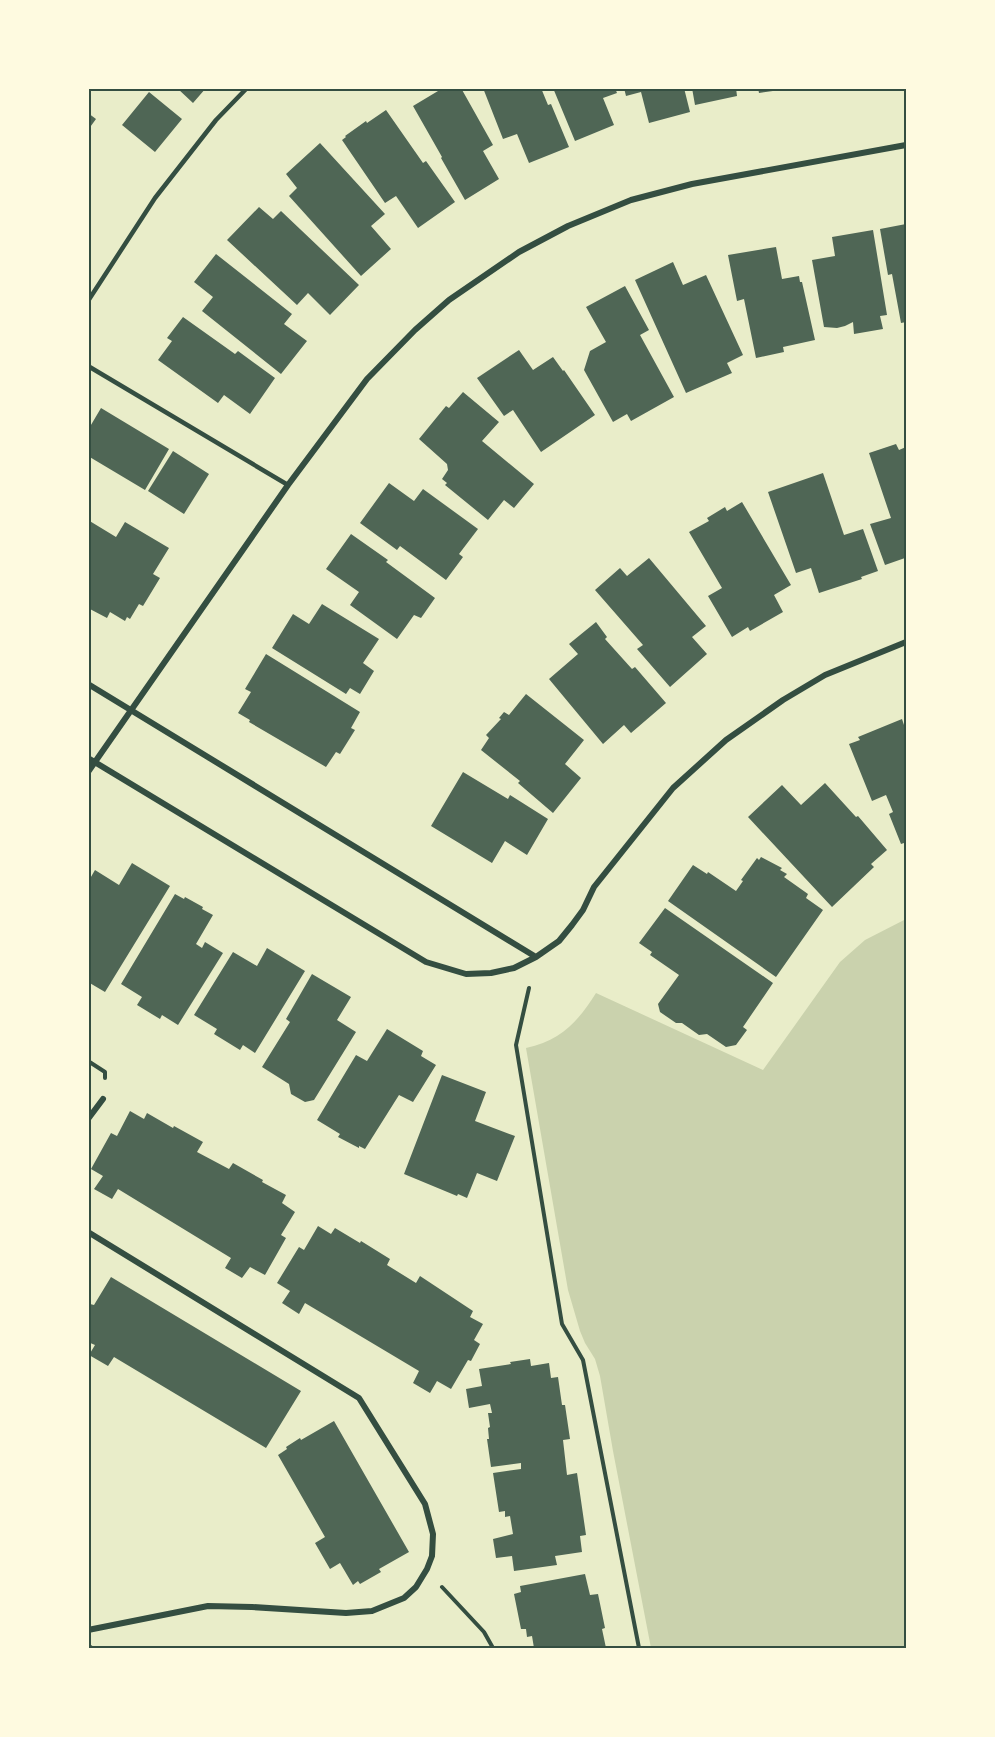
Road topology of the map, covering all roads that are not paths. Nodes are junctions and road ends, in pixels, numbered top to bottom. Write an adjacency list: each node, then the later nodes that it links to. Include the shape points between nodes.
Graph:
1 (247, 88): 3 (lane, via 216,120 155,198)
2 (906, 145): 5 (street, via 692,184 631,200 567,226 519,252 449,300 415,330 367,379)
3 (88, 301)
4 (88, 366): 5 (lane)
5 (288, 485): 8 (street)
6 (906, 642): 12 (street, via 825,675 726,740 673,788 594,887 572,925 559,941)
7 (88, 684): 8 (street)
8 (132, 711): 10 (street); 12 (street)
9 (88, 758): 10 (street)
10 (96, 762): 11 (street); 12 (street, via 426,962 466,974 491,973)
11 (88, 772)
12 (536, 957)
13 (103, 1099): 14 (street)
14 (88, 1119)
15 (88, 1232): 16 (street, via 359,1398 425,1504 433,1534 432,1556 416,1587 404,1598 372,1611 208,1606)
16 (88, 1630)

